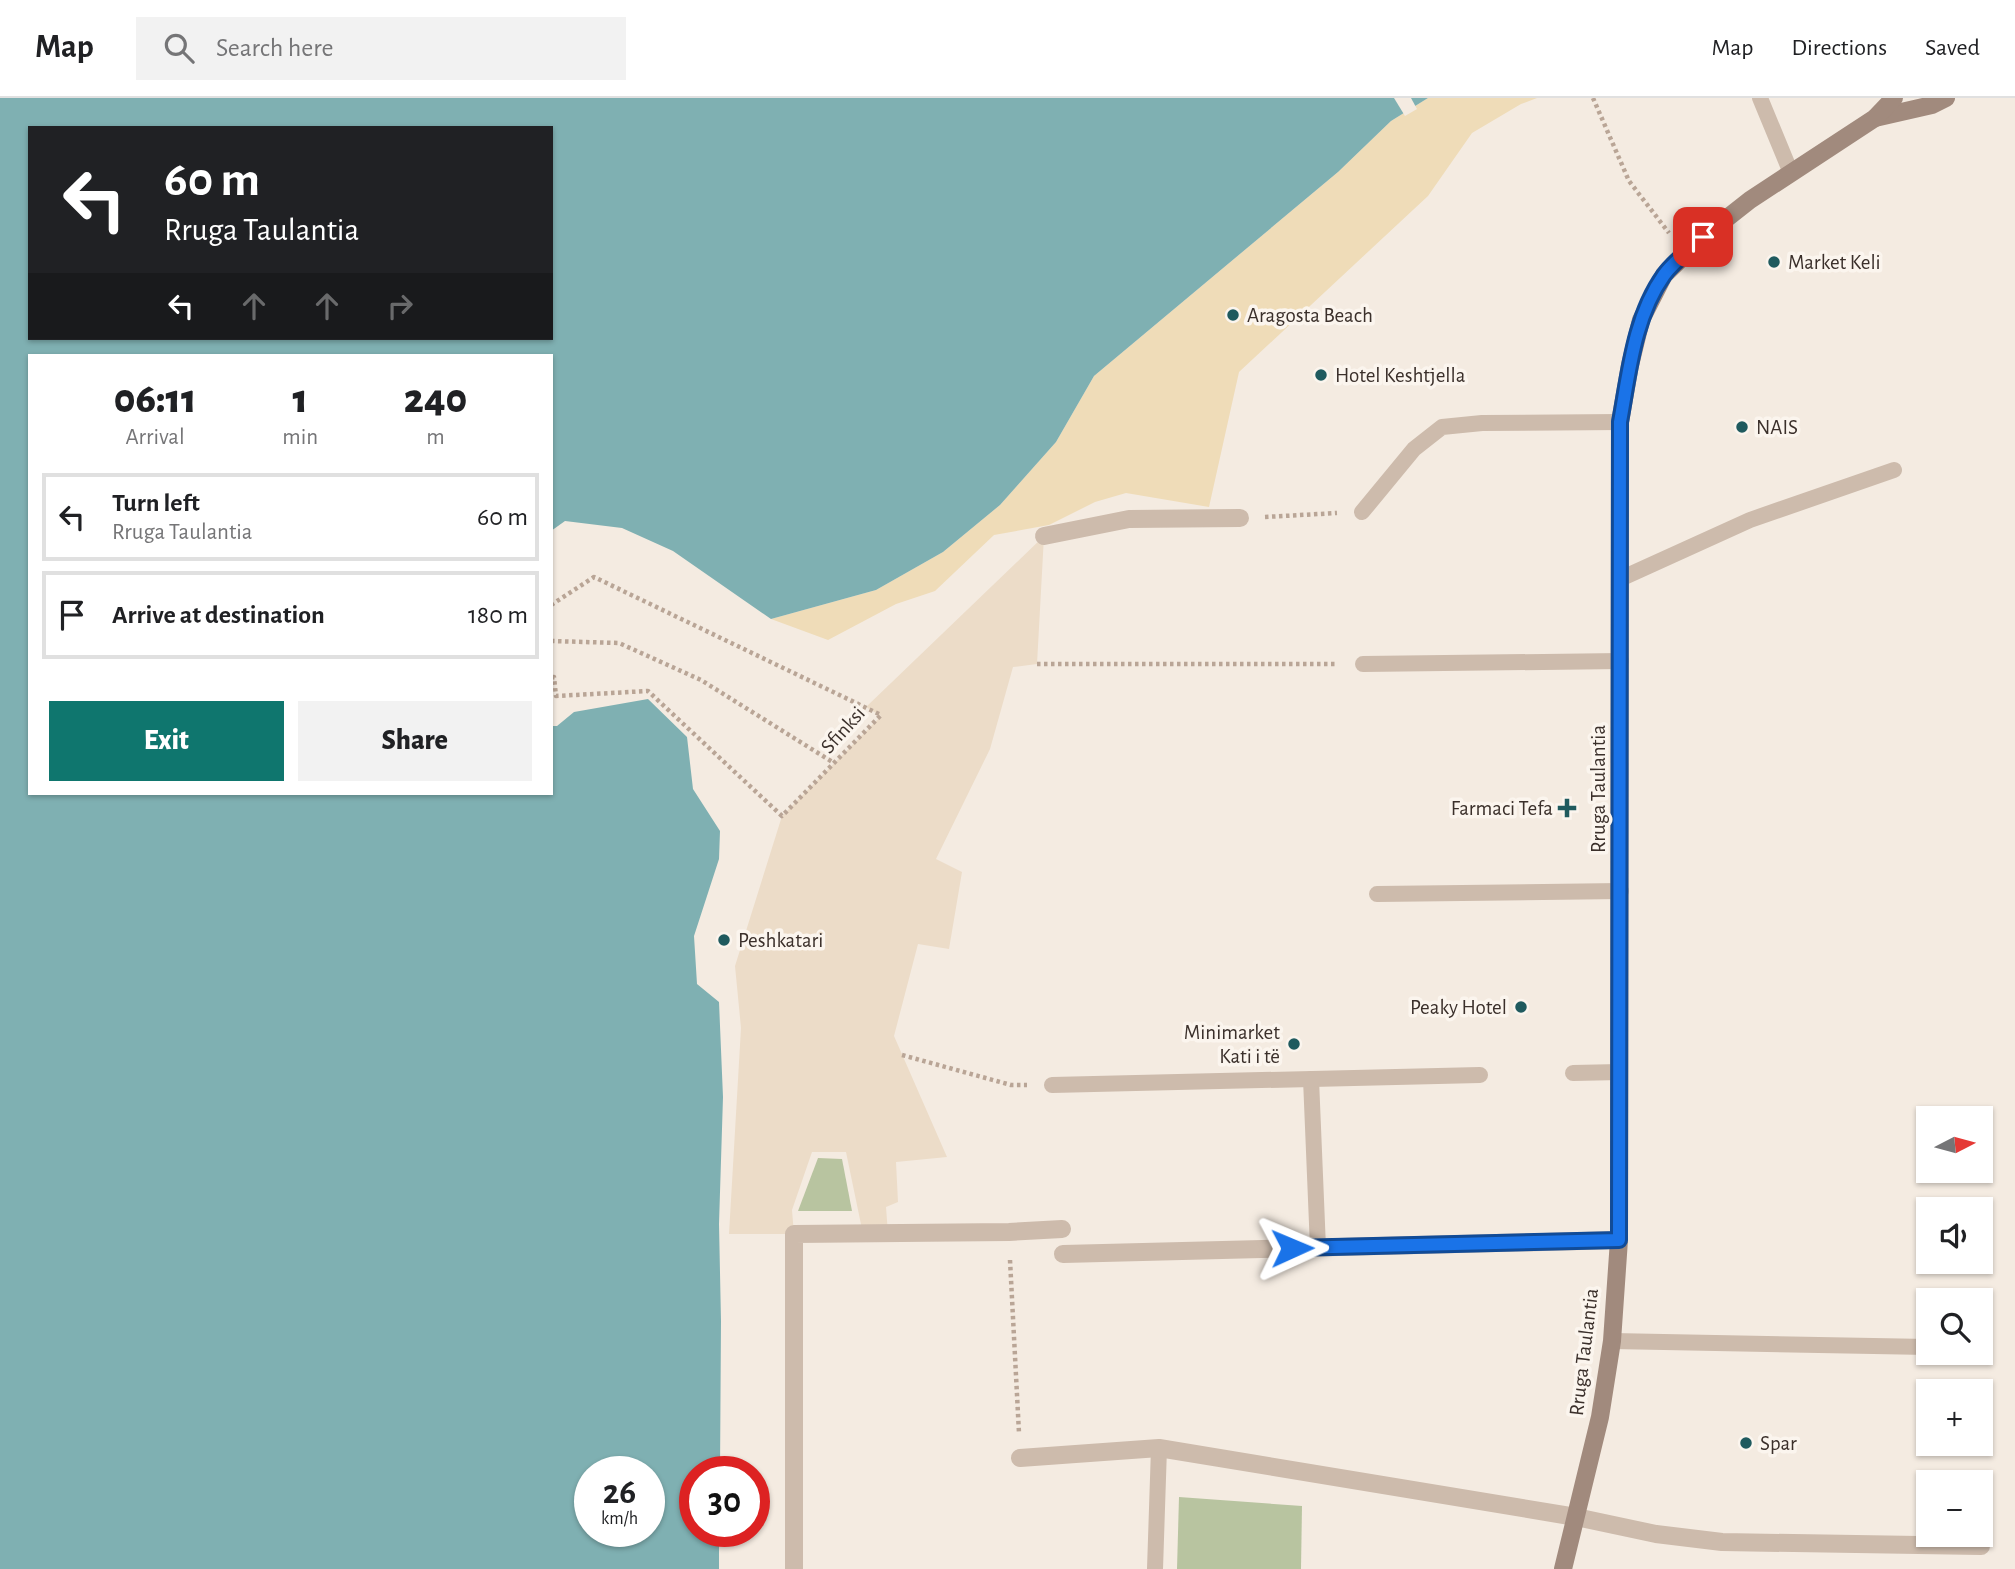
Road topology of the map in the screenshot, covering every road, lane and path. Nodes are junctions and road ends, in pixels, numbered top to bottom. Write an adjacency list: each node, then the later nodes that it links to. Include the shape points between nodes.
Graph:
1 (1593, 98): 7 (path, via 1629,181)
2 (1760, 98): 6 (lane)
3 (1894, 98): 5 (main road)
4 (1946, 98): 5 (main road)
5 (1875, 118): 6 (main road, Rruga Taulantia)
6 (1791, 173): 8 (main road, Rruga Taulantia, via 1749,200 1664,275 1641,320)
7 (1664, 229)
8 (1620, 422): 10 (lane, via 1442,427 1414,449); 13 (main road, Rruga Taulantia)
9 (1894, 470): 13 (lane, via 1750,520)
10 (1363, 512): 11 (path)
11 (1240, 518): 12 (street, via 1129,519)
12 (1044, 536)
13 (1620, 579): 16 (main road, Rruga Taulantia)
14 (553, 604): 20 (path, Sfinksi, via 594,577 881,715)
15 (553, 641): 20 (path, via 619,643 701,680)
16 (1621, 662): 18 (lane); 21 (main road, Rruga Taulantia)
17 (1037, 664): 18 (path)
18 (1363, 664)
19 (553, 677): 20 (path, Sfinksi, via 556,696 648,691 782,816)
20 (834, 763)
21 (1621, 891): 22 (lane); 24 (main road, Rruga Taulantia)
22 (1377, 894)
23 (902, 1055): 28 (path, via 1011,1085)
24 (1620, 1072): 25 (lane); 31 (main road, Rruga Taulantia)
25 (1573, 1073)
26 (1480, 1075): 27 (lane)
27 (1311, 1079): 28 (lane); 32 (lane)
28 (1052, 1085)
29 (1062, 1229): 30 (street)
30 (1009, 1233): 37 (path); 40 (street, via 794,1234)
31 (1619, 1240): 32 (street); 34 (main road, Rruga Taulantia)
32 (1318, 1248): 33 (street)
33 (1063, 1254)
34 (1612, 1341): 35 (lane); 38 (main road, Rruga Taulantia)
35 (1916, 1347)
36 (1159, 1448): 37 (street); 38 (street); 41 (lane)
37 (1020, 1458)
38 (1576, 1517): 39 (street, via 1722,1542); 42 (main road, Rruga Taulantia)
39 (1916, 1545)
40 (794, 1569)
41 (1155, 1569)
42 (1563, 1569)

